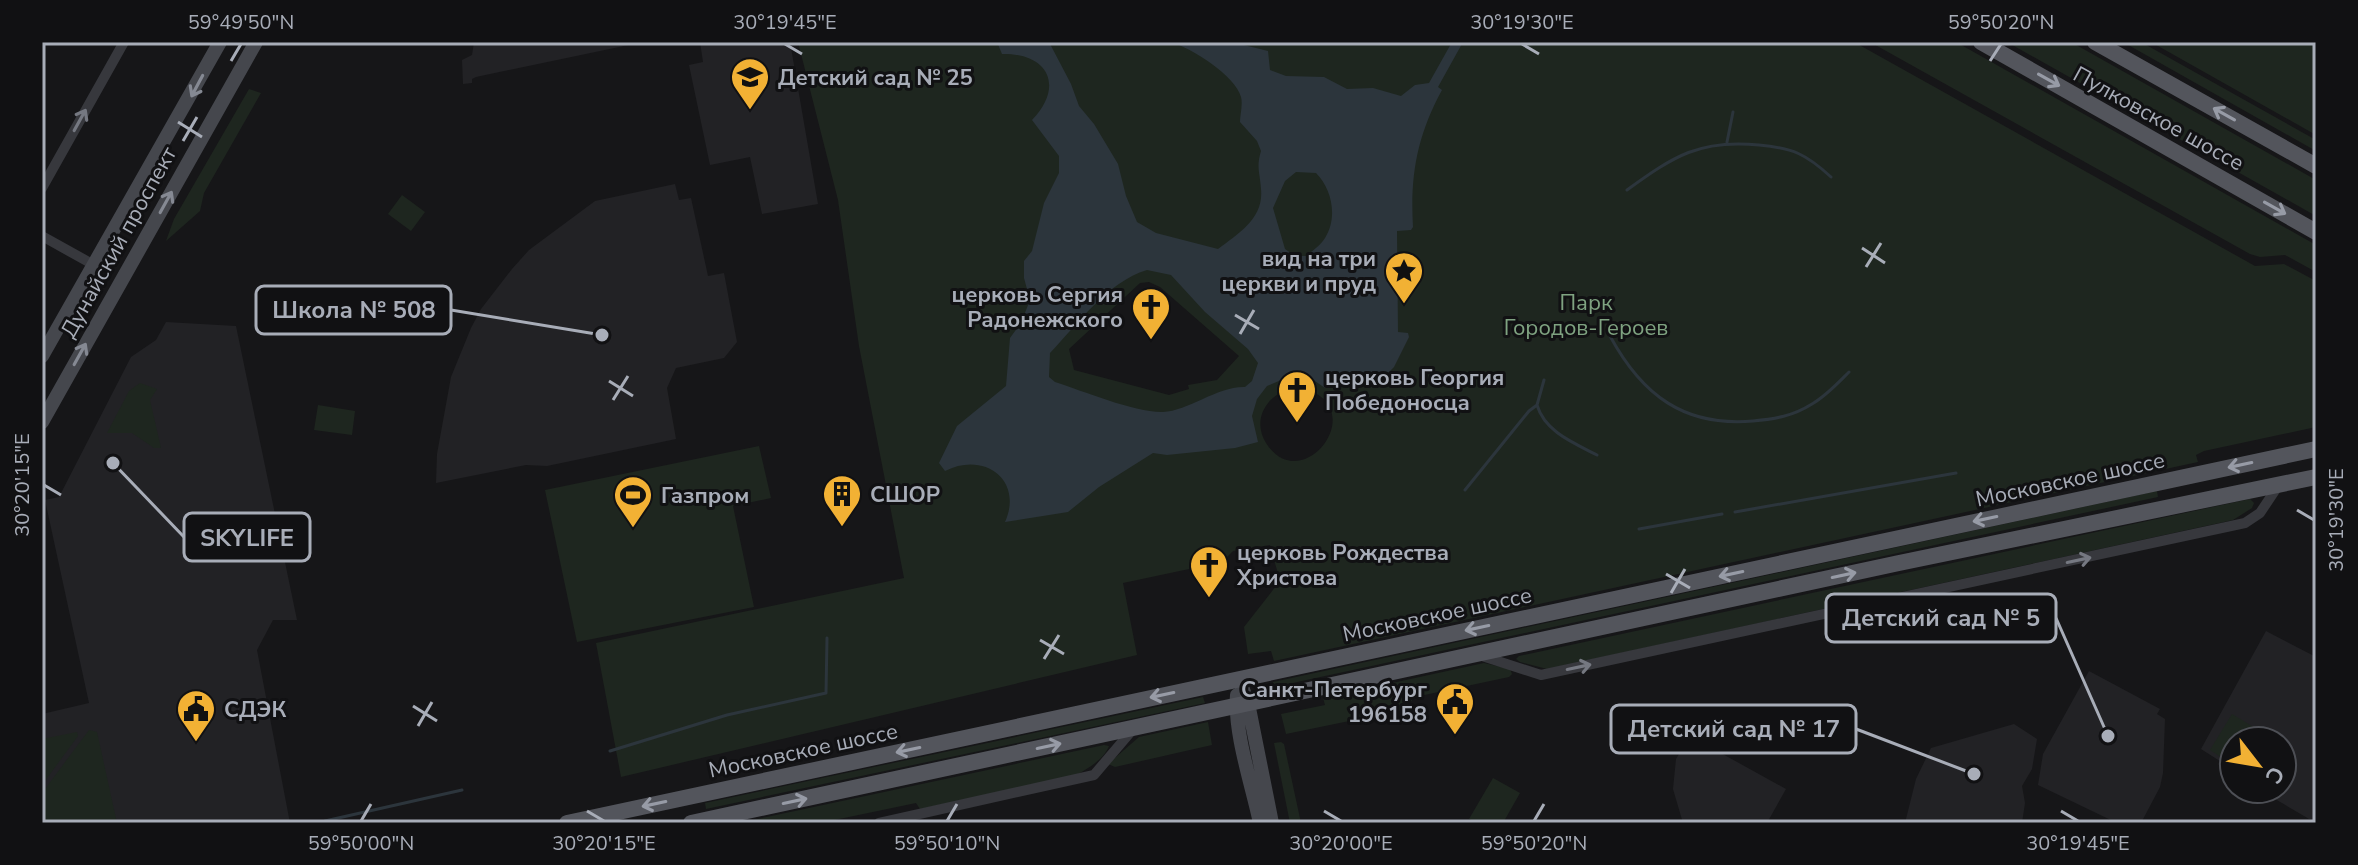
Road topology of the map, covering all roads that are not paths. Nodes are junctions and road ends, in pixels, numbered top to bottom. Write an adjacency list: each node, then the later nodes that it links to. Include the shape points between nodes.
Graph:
1 (124, 42): 7 (street, one-way to 1)
2 (220, 42): 10 (main road, Дунайский проспект, one-way to 10)
3 (256, 42): 14 (main road, Дунайский проспект, one-way to 3)
4 (1981, 42): 8 (main road, Пулковское шоссе, one-way to 8)
5 (2095, 42): 6 (main road, Пулковское шоссе, one-way to 5)
6 (2316, 166)
7 (42, 188)
8 (2316, 232)
9 (42, 236): 10 (street)
10 (94, 265): 11 (main road, Дунайский проспект)
11 (59, 325): 12 (main road); 13 (main road, Дунайский проспект)
12 (42, 330)
13 (42, 356)
14 (42, 422)
15 (2316, 449): 17 (main road, Московское шоссе, one-way to 17)
16 (2316, 477): 18 (main road)
17 (2174, 479): 19 (main road); 21 (main road, Московское шоссе, one-way to 21)
18 (2280, 483): 19 (main road); 20 (street, one-way to 18, via 1541,675 2245,523 2260,513)
19 (2180, 503): 20 (main road, one-way to 19)
20 (1477, 654): 22 (main road)
21 (1239, 679): 22 (main road); 24 (main road, Московское шоссе, one-way to 24)
22 (1242, 704): 23 (main road); 27 (main road); 28 (main road)
23 (1135, 727): 25 (main road, one-way to 23); 26 (street, via 1094,775)
24 (567, 823)
25 (691, 823)
26 (879, 823)
27 (1260, 823)
28 (1272, 823)

